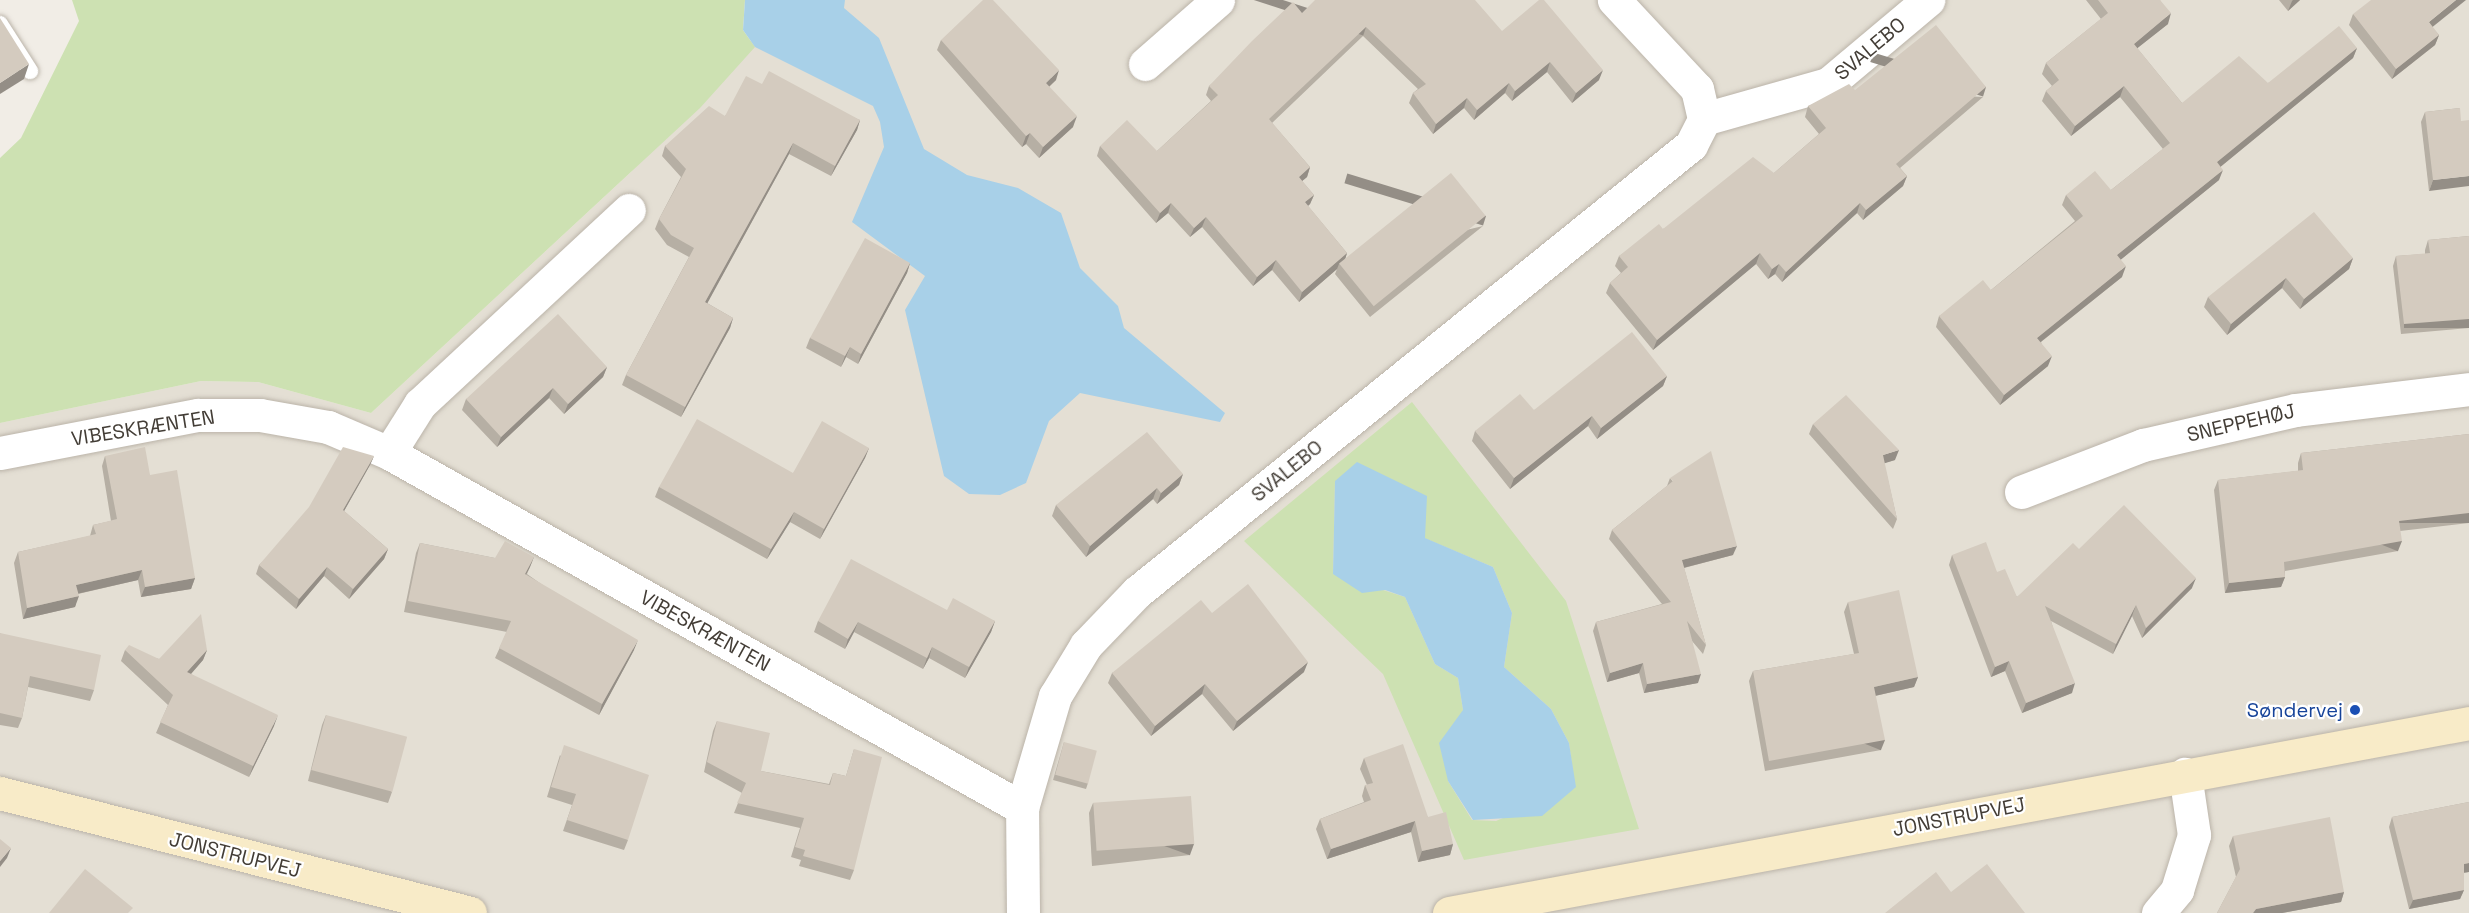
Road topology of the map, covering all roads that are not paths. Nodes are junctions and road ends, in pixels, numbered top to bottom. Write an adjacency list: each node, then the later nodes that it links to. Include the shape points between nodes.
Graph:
1 (1218, 0): 5 (street)
2 (1614, 0): 7 (street, via 1697,90)
3 (1928, 0): 7 (street, SVALEBO, via 1828,84)
4 (0, 24): 6 (lane)
5 (1145, 64)
6 (30, 71)
7 (1704, 119): 16 (street, SVALEBO, via 1691,145 1137,592 1086,645 1055,696)
8 (629, 210): 11 (street, via 420,404)
9 (2469, 389): 12 (street, SNEPPEHØJ, via 2296,410 2143,445)
10 (0, 453): 11 (street, VIBESKRÆNTEN, via 198,415 249,415 328,427)
11 (389, 453): 16 (street, VIBESKRÆNTEN)
12 (2021, 492)
13 (2469, 723): 14 (street, JONSTRUPVEJ)
14 (2185, 774): 19 (street, JONSTRUPVEJ); 20 (street, via 2194,835 2177,890)
15 (0, 794): 17 (street, JONSTRUPVEJ)
16 (1022, 808): 18 (street, SVALEBO)
17 (470, 913)
18 (1023, 913)
19 (1449, 913)
20 (2158, 913)

